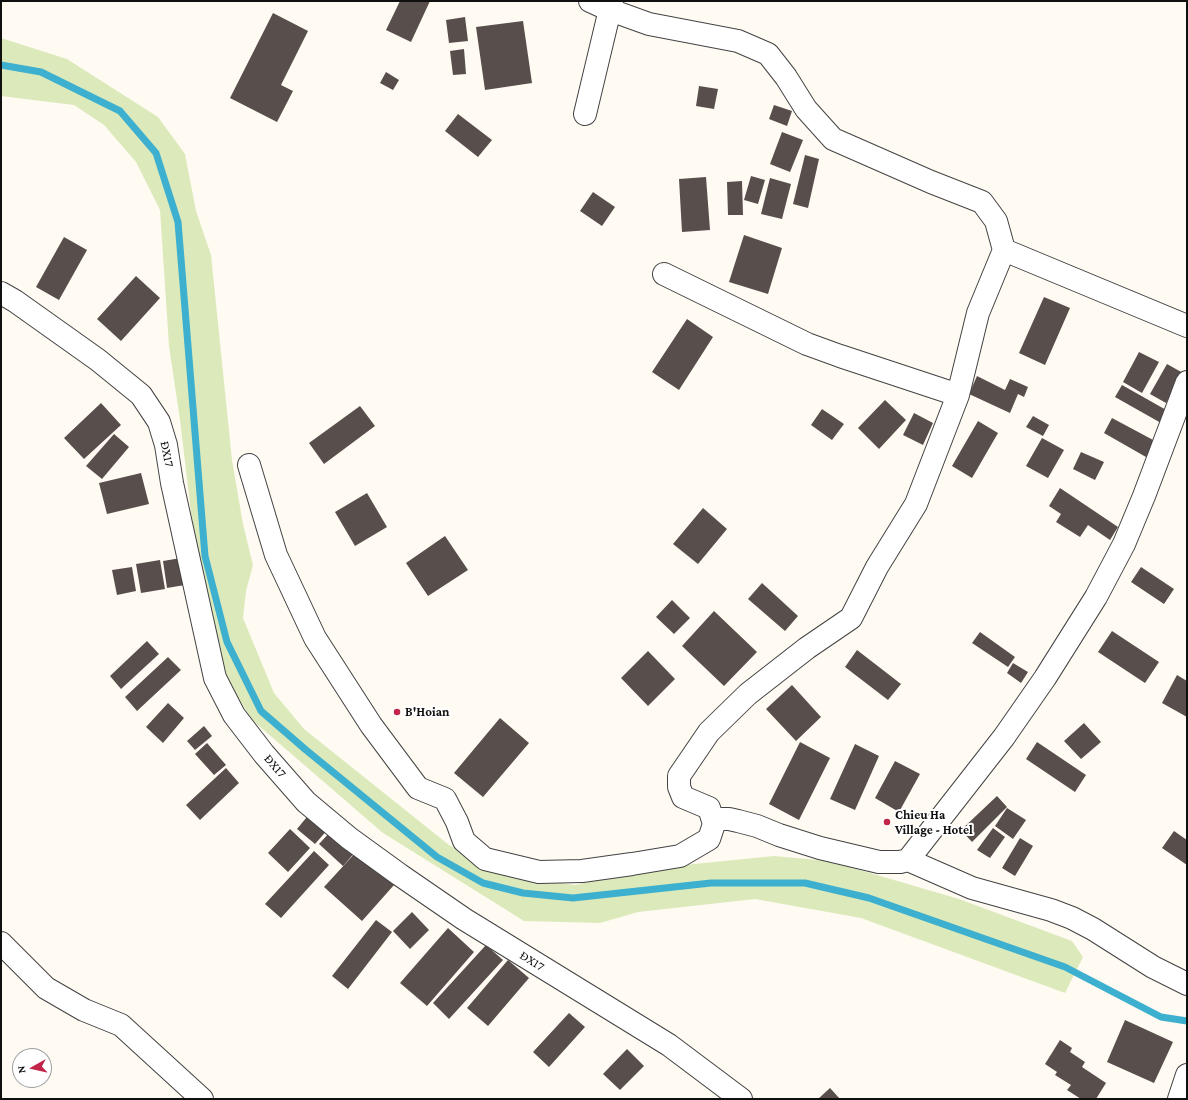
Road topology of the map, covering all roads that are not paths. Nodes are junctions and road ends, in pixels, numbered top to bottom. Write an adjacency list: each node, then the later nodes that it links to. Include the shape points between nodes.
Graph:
1 (590, 1): 2 (street)
2 (611, 6): 3 (street); 4 (street, via 649,24 738,41 768,54 806,109 833,140 982,202 996,221)
3 (585, 114)
4 (1004, 250): 7 (street); 9 (street, via 978,313)
5 (664, 274): 9 (street, via 807,344)
6 (1, 293): 17 (street, ĐX17, via 104,365 141,395 159,422 166,445 214,678 234,715 306,802 349,838 464,919 669,1045)
7 (1187, 326)
8 (1187, 382): 12 (street, via 1124,544 1096,597 1004,737)
9 (958, 395): 11 (street, via 916,504 877,567 850,618 748,694 709,732 679,776 679,787 683,797 709,808)
10 (249, 465): 11 (street, via 276,555 315,638 371,725 418,788 445,799 464,842 485,859 539,872 582,871 680,856 709,839)
11 (713, 820): 12 (street, via 738,821 820,848 879,862)
12 (908, 860): 14 (street, via 972,888 1072,918 1153,967)
13 (1, 943): 16 (street, via 46,988 84,1010 121,1026)
14 (1187, 984)
15 (1187, 1075): 18 (street)
16 (202, 1099)
17 (741, 1099)
18 (1179, 1099)

